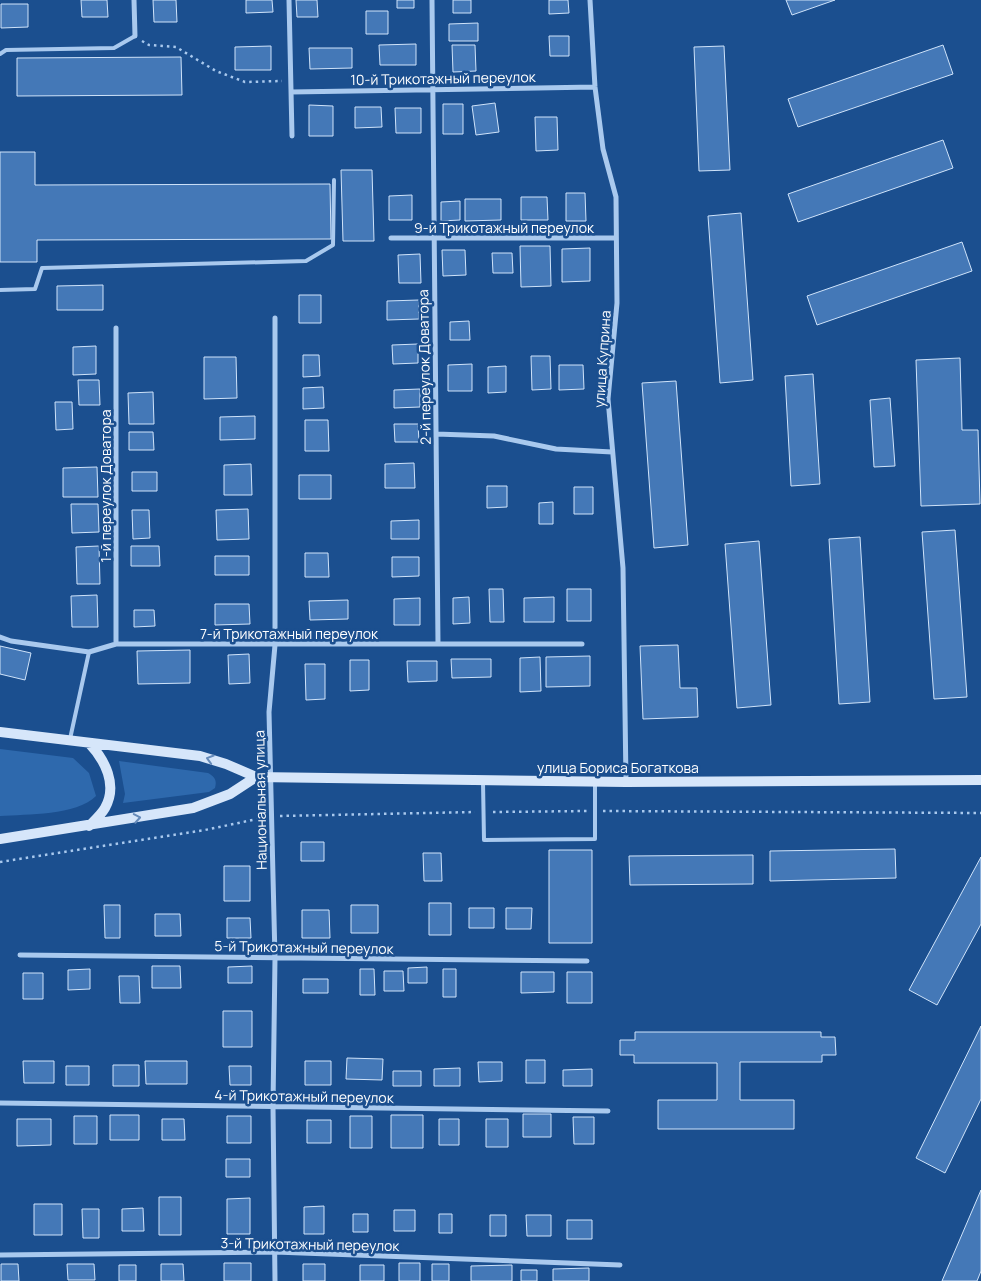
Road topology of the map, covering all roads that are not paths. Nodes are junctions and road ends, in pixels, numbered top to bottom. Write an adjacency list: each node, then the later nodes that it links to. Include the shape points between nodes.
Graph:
1 (134, 0): 5 (street)
2 (289, 0): 9 (street)
3 (432, 0): 8 (street, 2-й переулок Доватора)
4 (590, 0): 7 (street, улица Куприна)
5 (135, 36): 6 (lane, via 114,48 6,50)
6 (0, 54)
7 (595, 87): 8 (street, 10-й Трикотажный переулок); 14 (street, улица Куприна, via 603,149 616,197)
8 (433, 89): 9 (street, 10-й Трикотажный переулок); 13 (street, 2-й переулок Доватора)
9 (291, 92): 10 (street)
10 (292, 136)
11 (334, 180): 15 (lane, via 333,245 306,260 42,268 35,289)
12 (391, 238): 13 (street, 9-й Трикотажный переулок)
13 (434, 238): 14 (street, 9-й Трикотажный переулок); 18 (street, 2-й переулок Доватора)
14 (616, 238): 19 (street, улица Куприна, via 617,304 608,399)
15 (0, 290)
16 (275, 318): 22 (street, Национальная улица)
17 (116, 328): 21 (street, 1-й переулок Доватора)
18 (436, 434): 19 (street, via 494,436 556,449); 23 (street, 2-й переулок Доватора)
19 (612, 452): 34 (street, улица Куприна, via 623,568)
20 (0, 637): 25 (street, 7-й Трикотажный переулок)
21 (116, 644): 22 (street, 7-й Трикотажный переулок); 25 (street, 7-й Трикотажный переулок)
22 (275, 644): 23 (street, 7-й Трикотажный переулок); 29 (street, Национальная улица, via 269,712)
23 (438, 644): 24 (street, 7-й Трикотажный переулок)
24 (582, 644)
25 (89, 652): 27 (lane)
26 (0, 732): 27 (main road, улица Бориса Богаткова)
27 (70, 741): 28 (main road, улица Бориса Богаткова)
28 (89, 743): 30 (main road, улица Бориса Богаткова, one-way to 28, via 200,756); 35 (main road, via 102,756 110,791 105,808)
29 (272, 777): 30 (main road, улица Бориса Богаткова); 31 (main road, улица Бориса Богаткова); 38 (street, Национальная улица)
30 (256, 778): 35 (main road, улица Бориса Богаткова, one-way to 30, via 194,808 230,794)
31 (483, 780): 33 (main road, улица Бориса Богаткова); 33 (lane, via 484,840 595,839)
32 (981, 780): 34 (main road, улица Бориса Богаткова)
33 (595, 781): 34 (main road, улица Бориса Богаткова)
34 (626, 782)
35 (89, 826): 36 (main road, улица Бориса Богаткова)
36 (0, 839)
37 (20, 955): 38 (street, 5-й Трикотажный переулок)
38 (275, 958): 39 (street, 5-й Трикотажный переулок); 41 (street, Национальная улица)
39 (587, 961)
40 (0, 1103): 41 (street, 4-й Трикотажный переулок)
41 (273, 1106): 42 (street, 4-й Трикотажный переулок); 43 (street, Национальная улица)
42 (608, 1112)
43 (274, 1252): 44 (street, 3-й Трикотажный переулок); 45 (street, 3-й Трикотажный переулок); 46 (street, Национальная улица)
44 (0, 1255)
45 (620, 1265)
46 (275, 1281)

